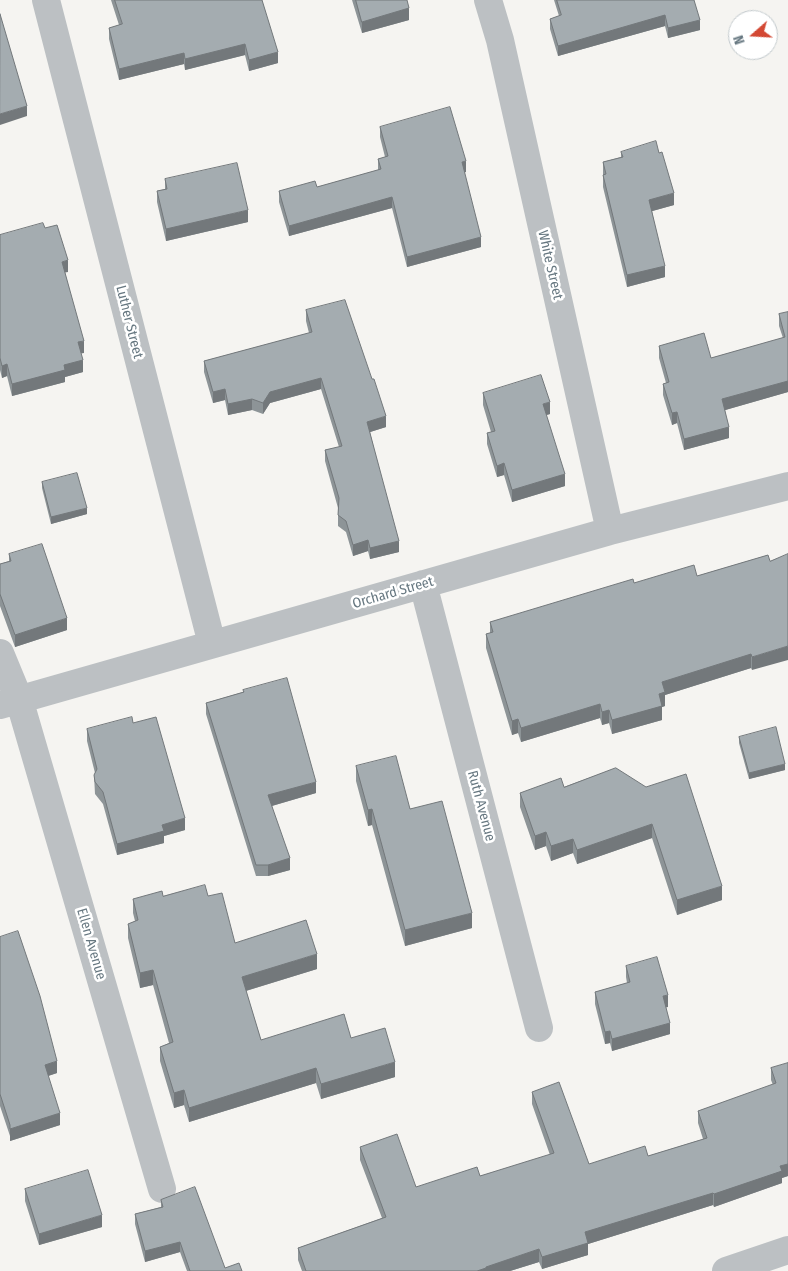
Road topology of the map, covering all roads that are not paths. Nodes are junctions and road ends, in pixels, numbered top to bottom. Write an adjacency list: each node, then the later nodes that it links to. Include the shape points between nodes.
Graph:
1 (46, 0): 6 (street, Luther Street)
2 (488, 0): 4 (street, White Street, via 500,40)
3 (788, 486): 4 (street, Orchard Street)
4 (610, 531): 5 (street, Orchard Street)
5 (423, 584): 6 (street, Orchard Street); 9 (street, Ruth Avenue)
6 (212, 644): 8 (street, Orchard Street)
7 (0, 653): 8 (street, Ellen Avenue)
8 (9, 702): 10 (street, Ellen Avenue)
9 (539, 1028)
10 (162, 1189)
11 (788, 1250): 12 (street)
12 (726, 1271)

